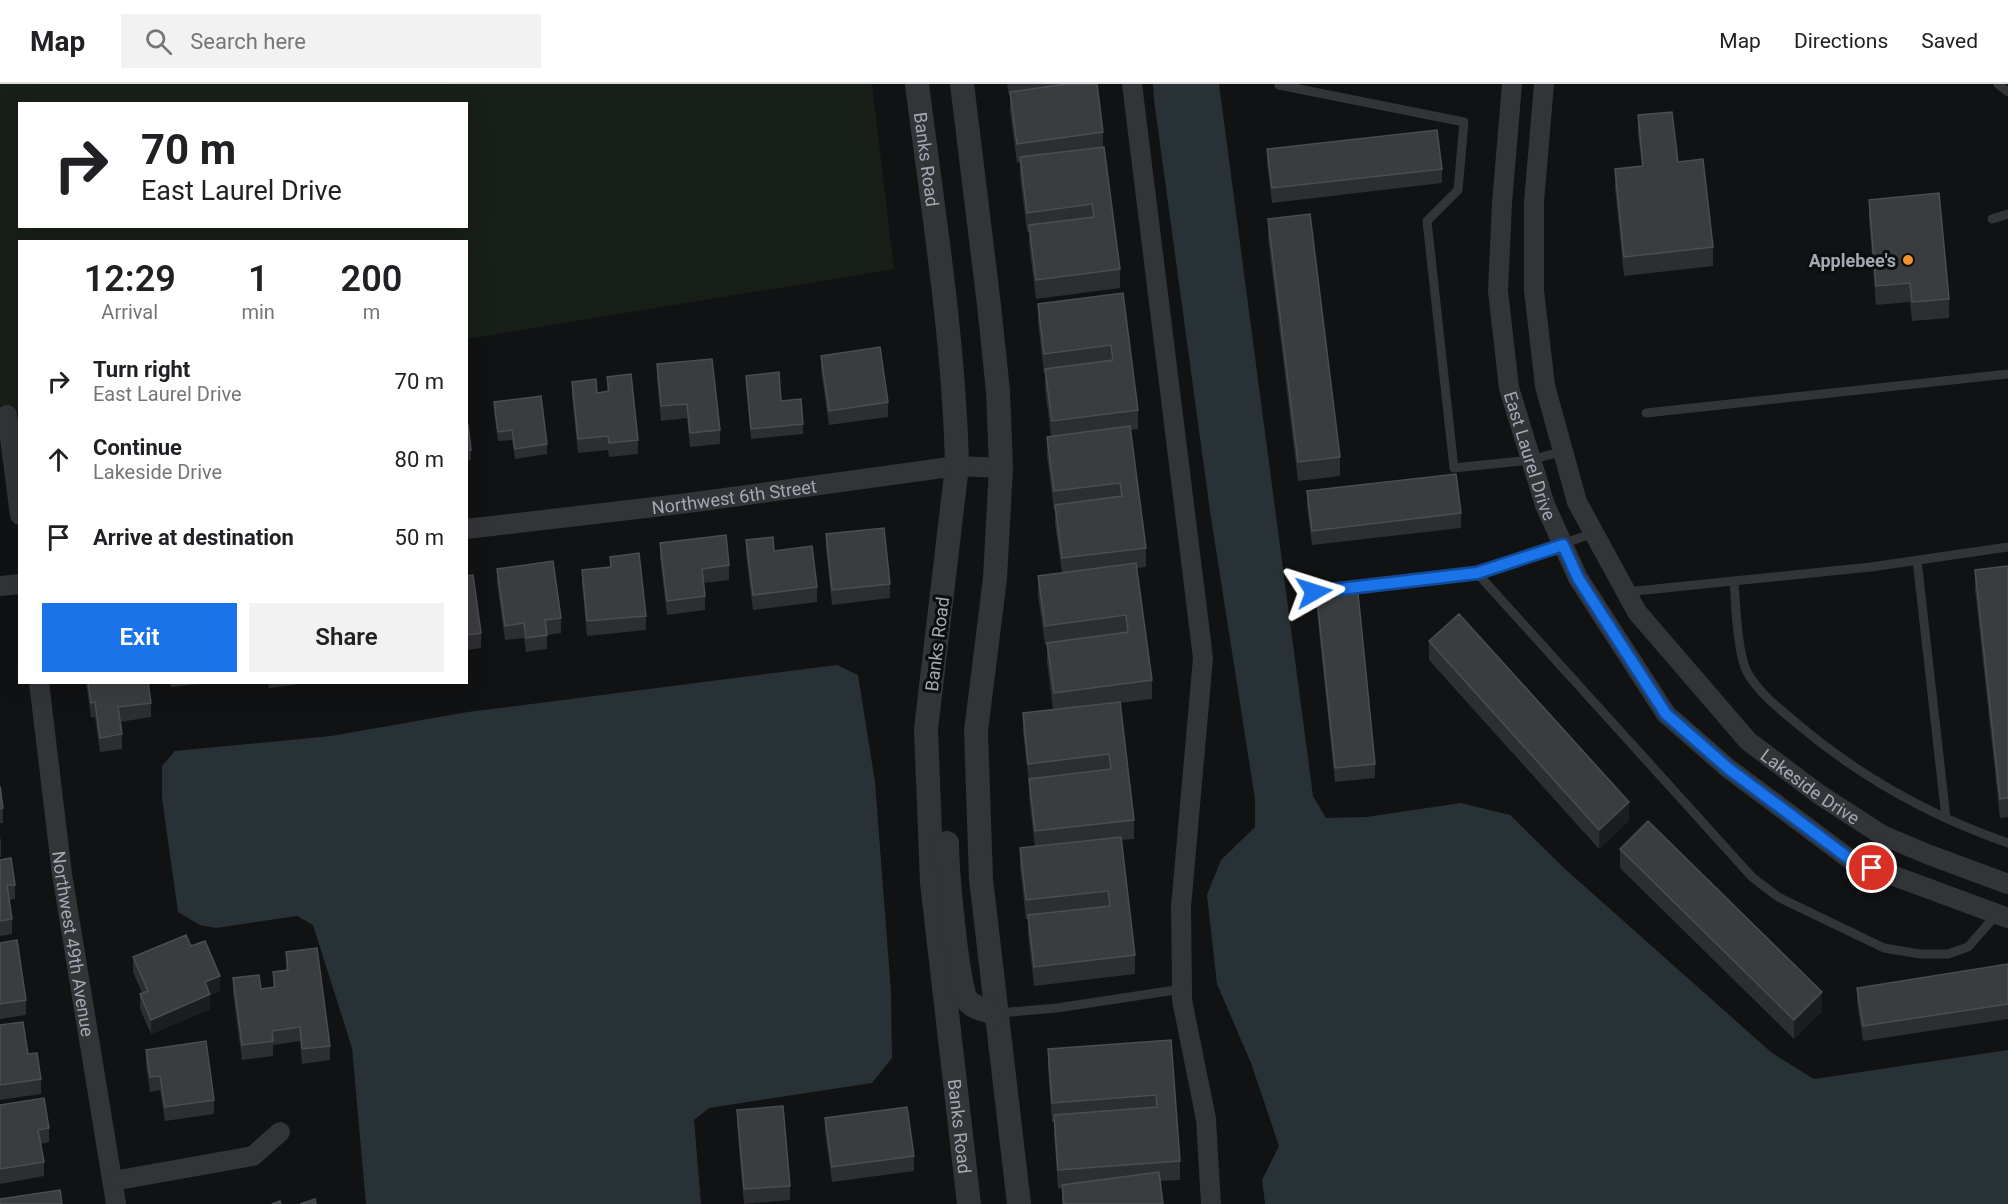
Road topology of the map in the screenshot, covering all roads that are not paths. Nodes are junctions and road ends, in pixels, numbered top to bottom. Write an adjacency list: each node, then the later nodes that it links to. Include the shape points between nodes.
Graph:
1 (917, 84): 16 (street, Banks Road, via 953,386)
2 (962, 84): 17 (street, via 992,327)
3 (1132, 84): 38 (street, via 1203,658 1181,907)
4 (1512, 84): 15 (street, East Laurel Drive, via 1498,291 1509,388)
5 (1544, 84): 14 (street, East Laurel Drive, via 1534,202 1534,290 1545,386)
6 (1998, 84): 8 (lane)
7 (1279, 85): 15 (lane, via 1464,122 1458,190 1427,221 1454,468)
8 (2008, 92)
9 (2008, 214): 10 (lane)
10 (1992, 219)
11 (2008, 374): 13 (lane)
12 (7, 414): 18 (street)
13 (1646, 414)
14 (1563, 451): 15 (lane); 20 (street, East Laurel Drive, via 1577,502)
15 (1531, 460): 21 (street, East Laurel Drive)
16 (957, 466): 17 (street, Northwest 6th Street); 19 (street, Northwest 6th Street); 32 (street, Banks Road, via 927,729)
17 (1001, 468): 39 (street, via 995,578 976,731 981,879)
18 (18, 499)
19 (468, 529)
20 (1594, 533): 21 (lane); 29 (street, East Laurel Drive)
21 (1563, 545): 24 (lane); 33 (street, East Laurel Drive, via 1578,578 1666,714)
22 (2008, 547): 23 (lane)
23 (1917, 560): 25 (lane); 34 (lane)
24 (1477, 573): 28 (lane); 37 (lane, via 1752,877 1778,897 1884,948 1920,954 1948,954 1968,947)
25 (1734, 582): 29 (lane); 34 (lane, via 1746,670 1763,695 1821,744 1895,794)
26 (18, 584): 27 (street)
27 (0, 586)
28 (1314, 592)
29 (1626, 592): 31 (street, East Laurel Drive, via 1637,612)
30 (39, 684): 41 (street, Northwest 49th Avenue, via 62,874)
31 (1748, 741): 36 (street, Lakeside Drive, via 1882,835)
32 (928, 762): 39 (street, via 947,837 947,868 966,998 975,1006); 43 (street, Banks Road, via 932,883)
33 (1729, 769): 37 (street, Lakeside Drive, via 1851,860)
34 (1946, 818): 35 (lane)
35 (2008, 843)
36 (2008, 884)
37 (2002, 916)
38 (1182, 989): 39 (lane); 45 (street, via 1206,1119)
39 (996, 1013): 44 (street)
40 (280, 1132): 41 (street, via 253,1156)
41 (113, 1181): 42 (street, Northwest 49th Avenue)
42 (116, 1204)
43 (966, 1204)
44 (1019, 1204)
45 (1211, 1204)

